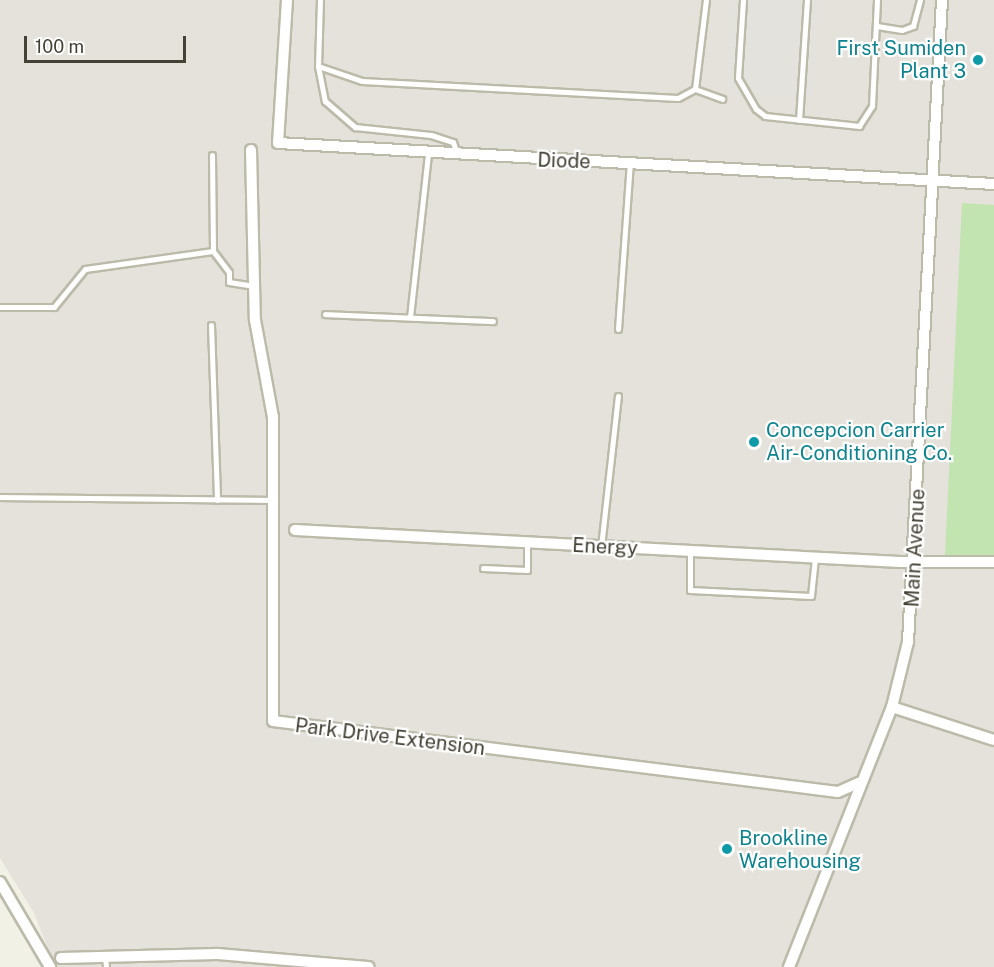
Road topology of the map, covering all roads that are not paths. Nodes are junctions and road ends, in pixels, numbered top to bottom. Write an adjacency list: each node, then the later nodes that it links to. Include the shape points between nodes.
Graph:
1 (287, 0): 16 (street, Diode, via 278,143)
2 (320, 0): 10 (lane)
3 (706, 0): 11 (lane)
4 (743, 0): 13 (lane, via 738,78 765,117)
5 (807, 0): 13 (lane)
6 (877, 0): 9 (lane)
7 (920, 0): 9 (lane, via 913,26 902,30)
8 (942, 0): 19 (street, Main Avenue)
9 (877, 26): 13 (lane, via 868,120 859,126)
10 (318, 66): 11 (lane, via 362,81 678,98); 17 (lane, via 325,100 355,127 431,135 453,142)
11 (695, 89): 12 (lane)
12 (722, 99)
13 (799, 120)
14 (251, 150): 22 (street, Park Drive Extension)
15 (212, 155): 21 (lane)
16 (428, 155): 17 (street, Diode); 25 (lane)
17 (459, 157): 18 (street, Diode)
18 (630, 163): 19 (street, Diode); 28 (lane)
19 (930, 181): 20 (street, Diode); 38 (street, Main Avenue)
20 (994, 184)
21 (213, 252): 22 (lane, via 229,272 229,282); 23 (lane, via 86,269 54,307)
22 (253, 286): 32 (street, Park Drive Extension, via 273,417)
23 (0, 307)
24 (325, 314): 25 (lane)
25 (410, 317): 26 (lane)
26 (493, 321)
27 (211, 325): 31 (lane)
28 (618, 329)
29 (618, 396): 35 (lane)
30 (0, 497): 31 (lane)
31 (217, 500): 32 (lane)
32 (274, 500): 43 (street, Park Drive Extension, via 273,721 838,792)
33 (295, 530): 34 (street, Energy)
34 (527, 543): 35 (street, Energy); 40 (lane, via 526,570)
35 (601, 547): 36 (street, Energy)
36 (690, 551): 37 (street, Energy); 37 (lane, via 690,590 811,596)
37 (815, 558): 38 (street, Energy)
38 (916, 560): 39 (street, Energy); 41 (street, Main Avenue, via 908,642)
39 (994, 562)
40 (483, 568)
41 (892, 707): 42 (street); 43 (street, Main Avenue)
42 (994, 740)
43 (860, 782): 49 (street, Main Avenue)
44 (0, 882): 47 (street)
45 (61, 958): 46 (street)
46 (105, 962): 48 (street, via 217,954)
47 (50, 967)
48 (368, 967)
49 (789, 967)

